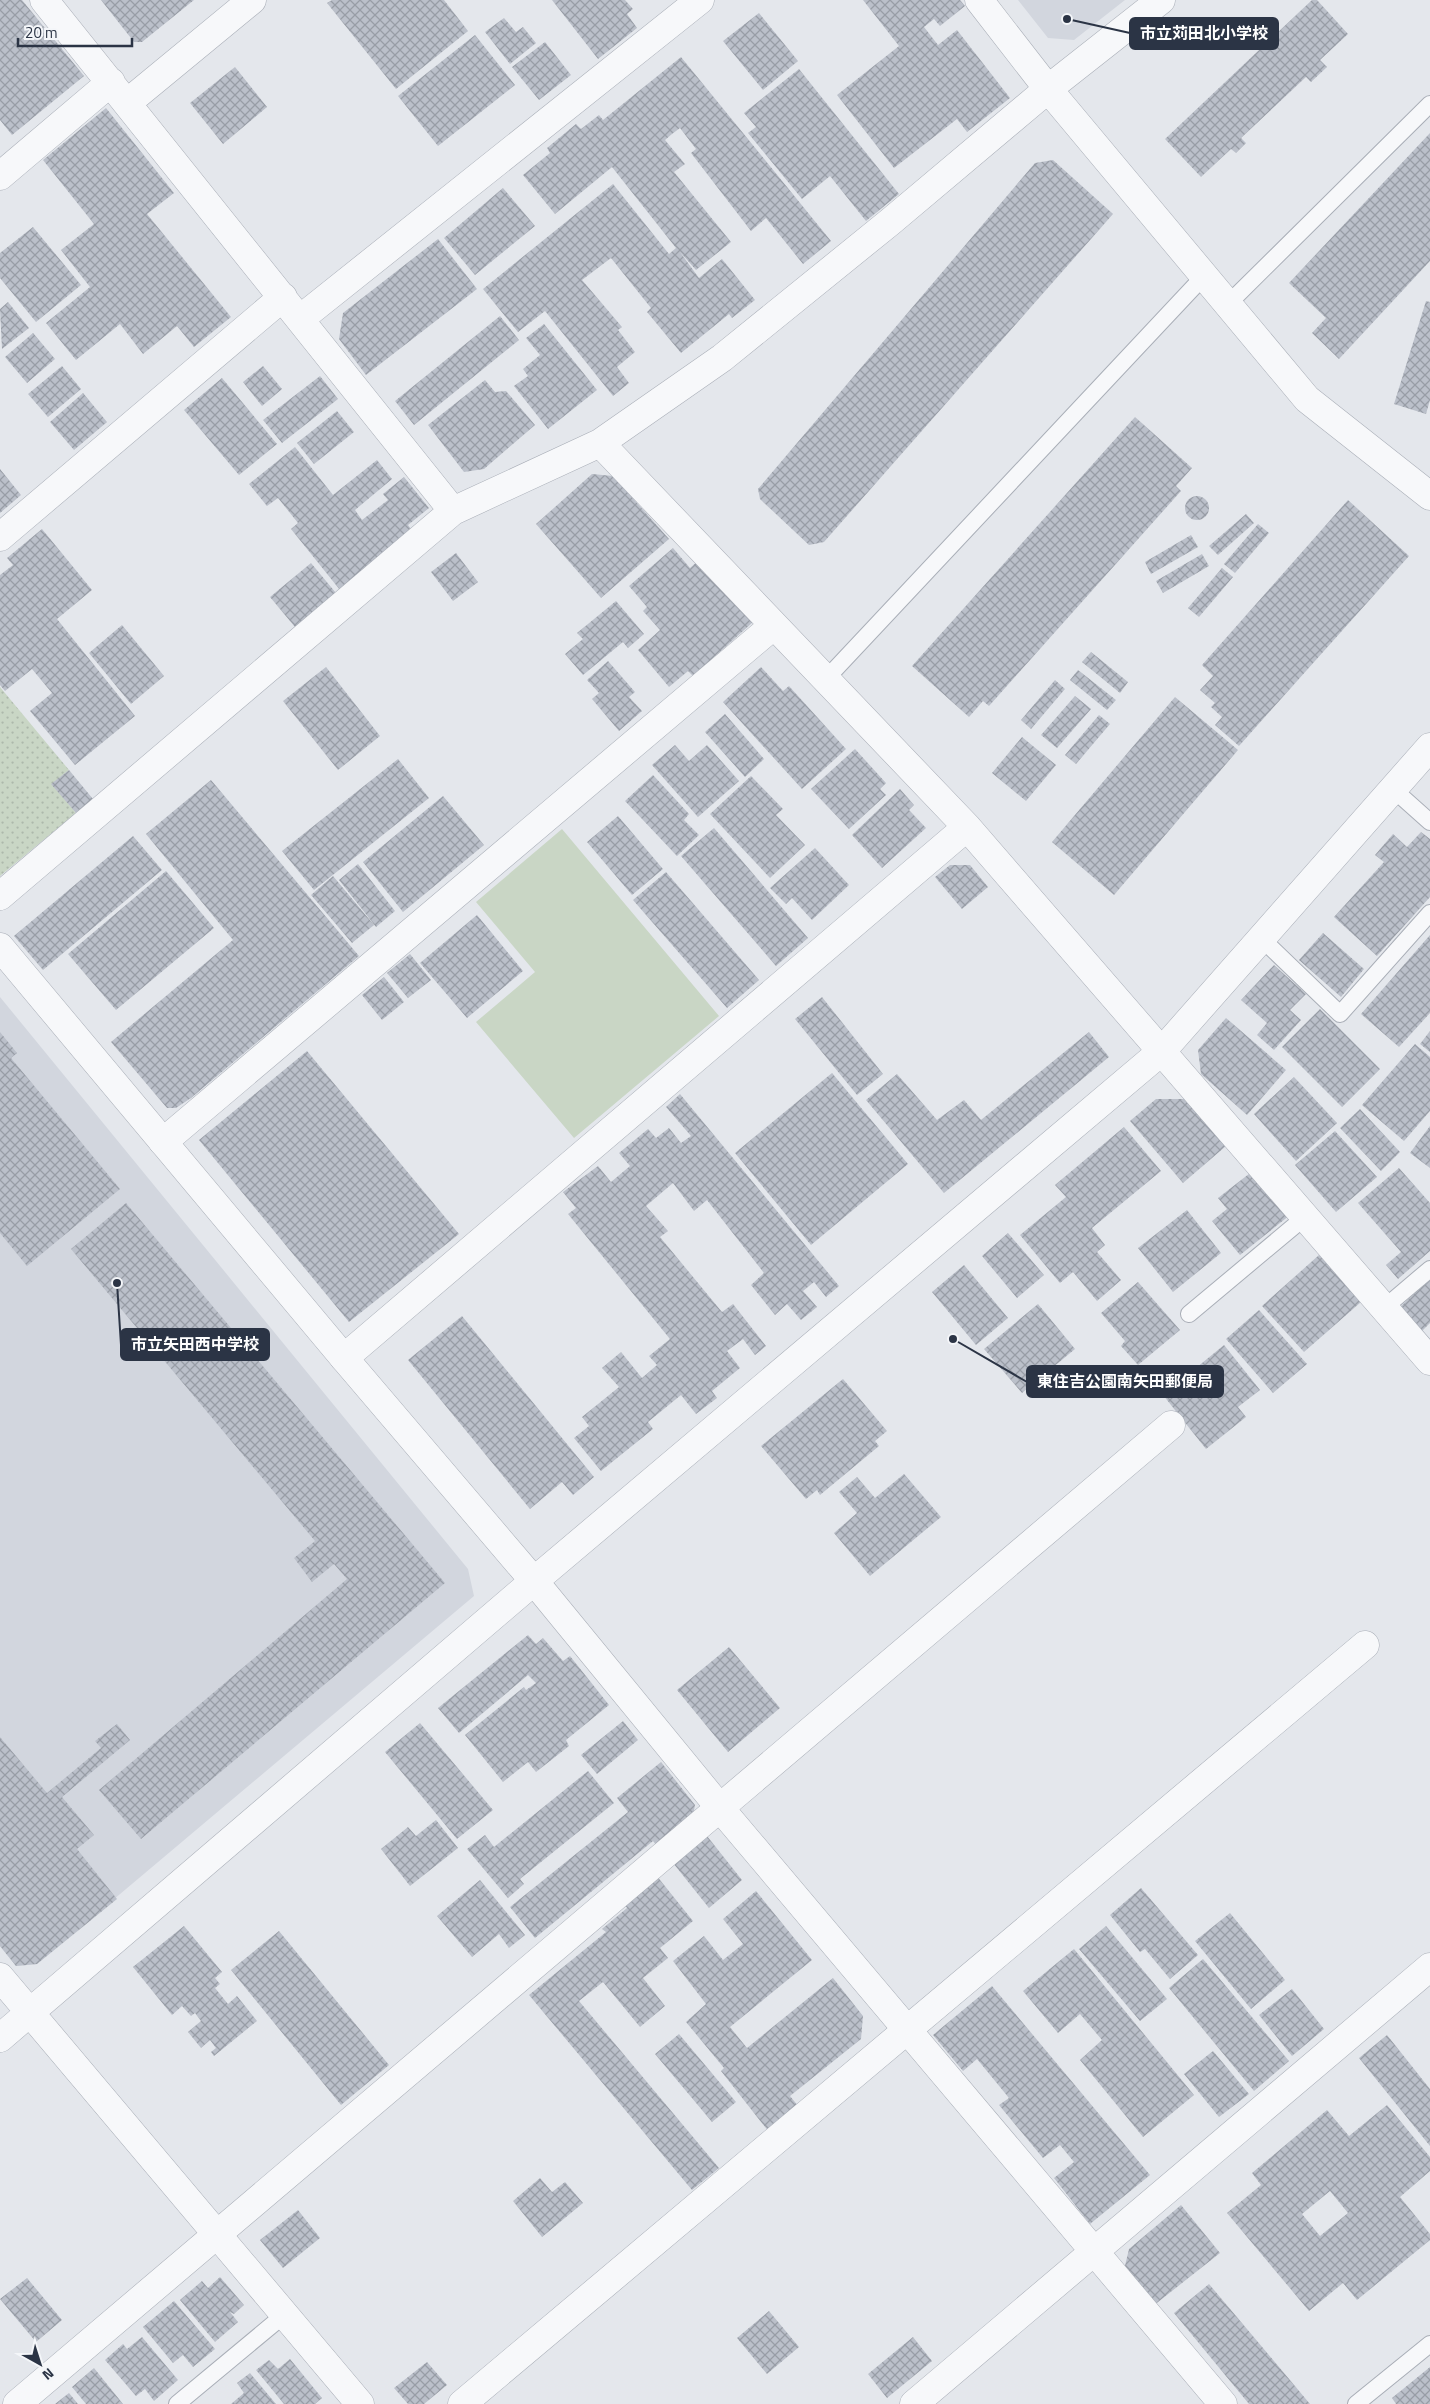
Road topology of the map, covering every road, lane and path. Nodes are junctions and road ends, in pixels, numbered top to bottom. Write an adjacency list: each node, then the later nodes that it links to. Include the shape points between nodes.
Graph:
1 (44, 0): 7 (street)
2 (252, 0): 7 (street)
3 (700, 0): 13 (street)
4 (979, 0): 6 (street)
5 (1161, 0): 6 (street)
6 (1048, 89): 10 (street); 14 (street, via 722,358)
7 (119, 93): 9 (street); 11 (street)
8 (1430, 104): 12 (lane)
9 (0, 176)
10 (1204, 276): 12 (street); 19 (lane)
11 (283, 297): 13 (street); 17 (street)
12 (1228, 304): 15 (street, via 1307,399)
13 (300, 319): 16 (street)
14 (600, 443): 16 (street); 18 (street)
15 (1430, 496)
16 (453, 511): 24 (street)
17 (0, 537)
18 (773, 626): 19 (street); 29 (street)
19 (825, 680): 23 (street)
20 (1430, 747): 21 (street)
21 (1393, 789): 22 (lane); 26 (street)
22 (1430, 822)
23 (967, 827): 28 (street); 34 (street)
24 (0, 896)
25 (1430, 913): 26 (lane, via 1340,1014)
26 (1261, 938): 28 (street)
27 (0, 947): 29 (street)
28 (1162, 1051): 30 (street); 37 (street)
29 (163, 1142): 34 (street)
30 (1305, 1217): 32 (street); 33 (lane)
31 (1430, 1269): 32 (lane)
32 (1384, 1308): 35 (street)
33 (1189, 1314)
34 (344, 1358): 37 (street)
35 (1430, 1361)
36 (1171, 1425): 39 (street)
37 (534, 1581): 39 (street); 42 (street)
38 (1365, 1645): 43 (street)
39 (720, 1808): 43 (street); 45 (street)
40 (1430, 1967): 46 (street)
41 (0, 1978): 42 (street)
42 (30, 2013): 44 (street); 45 (street)
43 (907, 2030): 46 (street); 52 (street)
44 (0, 2038)
45 (217, 2235): 47 (street); 49 (street)
46 (1093, 2252): 53 (street); 54 (street)
47 (284, 2315): 50 (lane); 51 (street)
48 (1430, 2344): 55 (lane)
49 (16, 2404)
50 (177, 2404)
51 (360, 2404)
52 (462, 2404)
53 (914, 2404)
54 (1222, 2404)
55 (1356, 2404)

